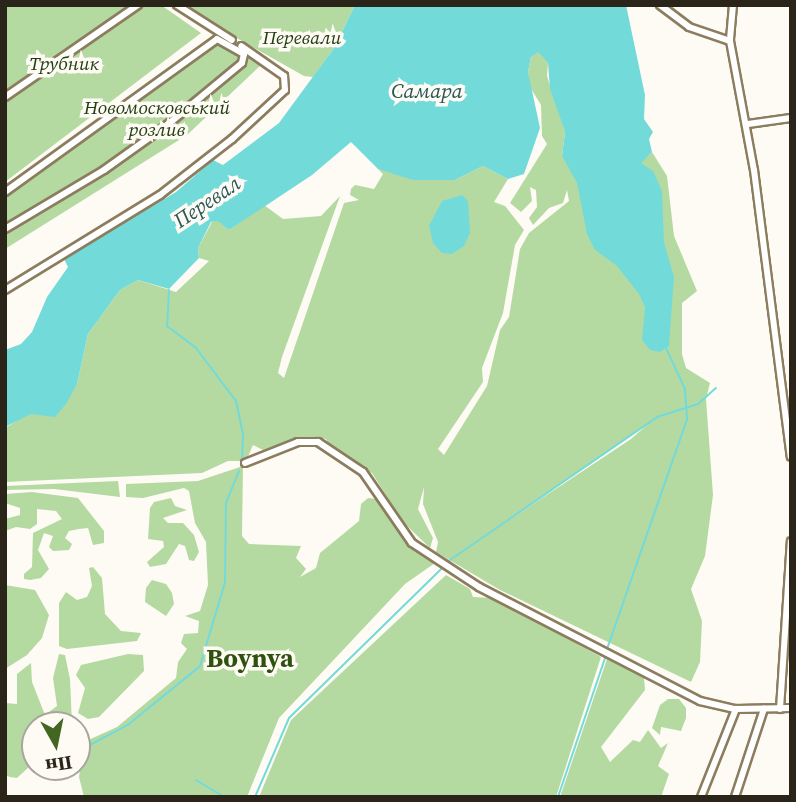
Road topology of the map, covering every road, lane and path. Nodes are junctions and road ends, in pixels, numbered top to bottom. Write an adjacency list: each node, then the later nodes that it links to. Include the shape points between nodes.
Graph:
1 (138, 5): 6 (street)
2 (177, 5): 11 (street, via 286,79 285,90 160,195)
3 (660, 5): 5 (street, via 689,27)
4 (733, 5): 5 (street)
5 (730, 41): 8 (street)
6 (5, 97)
7 (791, 118): 8 (street)
8 (748, 124): 12 (street)
9 (5, 192): 10 (street, via 217,39 244,54 242,63 167,125 104,170)
10 (5, 229)
11 (5, 290)
12 (790, 423): 13 (street)
13 (791, 457)
14 (245, 463): 17 (street, via 298,442 318,442 363,472 405,535 425,553 479,587 700,701)
15 (791, 541): 19 (street)
16 (791, 708): 19 (street)
17 (736, 709): 18 (street); 20 (street)
18 (764, 709): 19 (street); 21 (street)
19 (780, 709)
20 (701, 797)
21 (735, 797)

